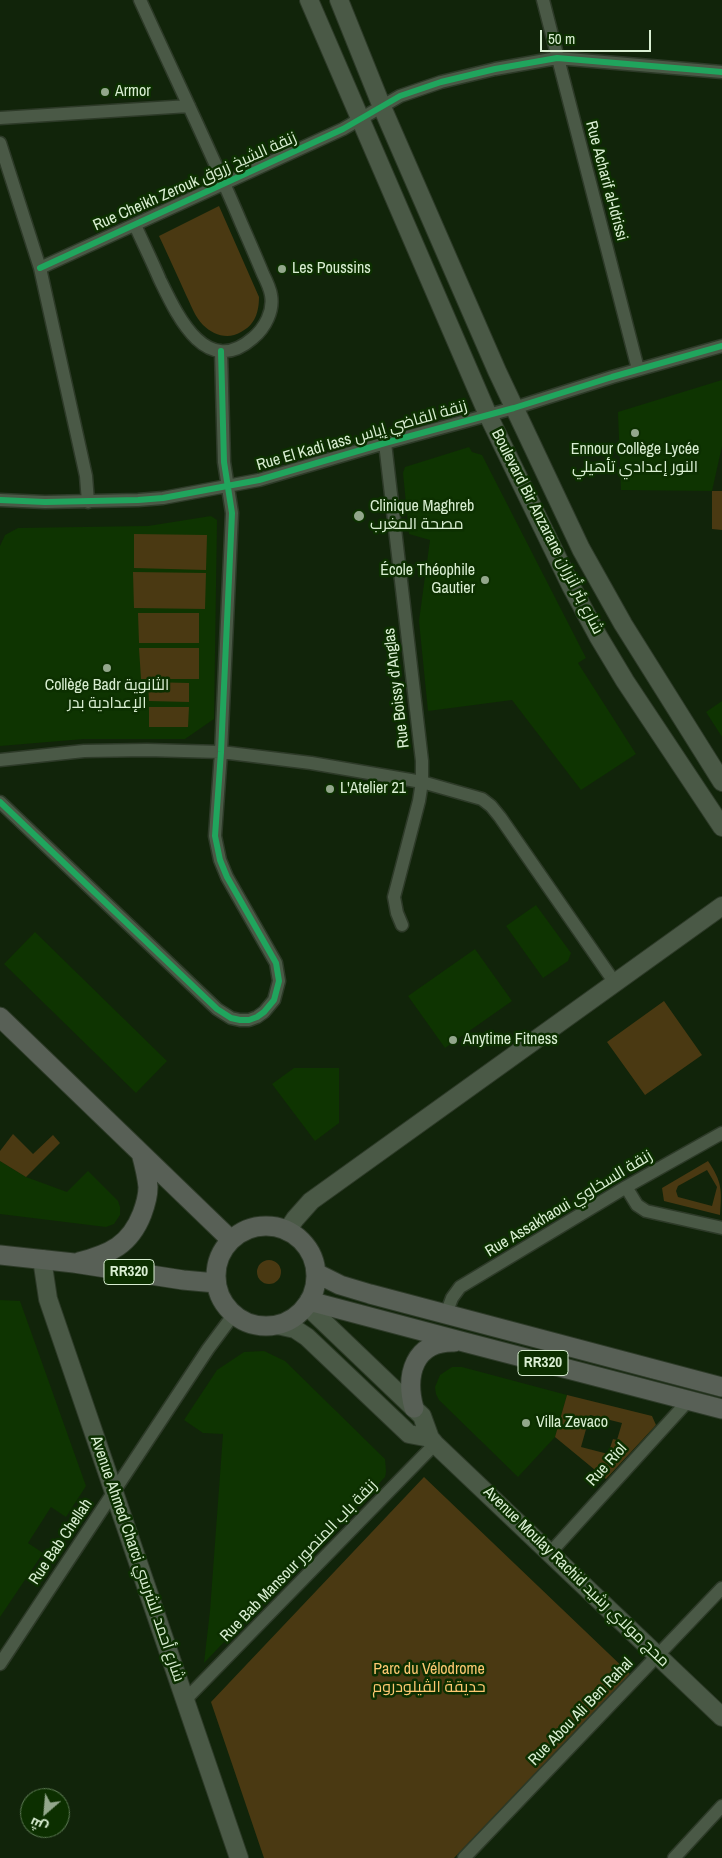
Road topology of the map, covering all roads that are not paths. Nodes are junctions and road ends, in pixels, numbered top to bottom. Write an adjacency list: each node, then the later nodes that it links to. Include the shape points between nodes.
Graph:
1 (140, 0): 7 (street)
2 (309, 0): 10 (main road, Boulevard Bir Anzarane شارع بئر أنزران)
3 (339, 0): 8 (main road, Boulevard Bir Anzarane شارع بئر أنزران)
4 (543, 0): 5 (street, Rue Acharif al-Idrissi)
5 (557, 58): 6 (street, Rue Cheikh Zerouk زنقة الشيخ زروق); 8 (street, Rue Cheikh Zerouk زنقة الشيخ زروق, via 441,82 400,96); 17 (street, Rue Acharif al-Idrissi)
6 (722, 72)
7 (189, 106): 9 (street); 12 (street)
8 (382, 107): 10 (street, Rue Cheikh Zerouk زنقة الشيخ زروق); 18 (main road, Boulevard Bir Anzarane شارع بئر أنزران)
9 (0, 118)
10 (360, 120): 12 (street, Rue Cheikh Zerouk زنقة الشيخ زروق); 19 (main road, Boulevard Bir Anzarane شارع بئر أنزران)
11 (0, 143): 14 (street)
12 (224, 184): 13 (street, Rue Cheikh Zerouk زنقة الشيخ زروق); 16 (street, via 272,296 268,318 257,335 238,348)
13 (135, 225): 14 (street, Rue Cheikh Zerouk زنقة الشيخ زروق); 16 (street, via 185,326 205,345)
14 (40, 268): 22 (street, via 86,476)
15 (722, 346): 17 (street, Rue El Kadi Iass زنقة القاضي إياس)
16 (221, 351): 21 (street, via 224,462)
17 (638, 369): 18 (street, Rue El Kadi Iass زنقة القاضي إياس)
18 (514, 408): 19 (street, Rue El Kadi Iass زنقة القاضي إياس); 27 (main road, Boulevard Bir Anzarane شارع بئر أنزران, via 602,587)
19 (488, 415): 20 (street, Rue El Kadi Iass زنقة القاضي إياس); 29 (main road, Boulevard Bir Anzarane شارع بئر أنزران, via 595,630)
20 (385, 442): 21 (street, Rue El Kadi Iass زنقة القاضي إياس, via 283,474); 26 (street, Rue Boissy d’Anglas)
21 (229, 486): 22 (street, Rue El Kadi Iass زنقة القاضي إياس, via 163,498); 24 (street, via 232,514)
22 (88, 502): 23 (street, Rue El Kadi Iass زنقة القاضي إياس)
23 (1, 503)
24 (221, 752): 25 (street, via 84,752); 26 (street, via 319,764); 28 (street, via 215,831 220,860 278,971 274,1000 264,1012 249,1020 231,1018 217,1009)
25 (0, 760)
26 (422, 782): 31 (street, Rue Boissy d’Anglas, via 394,897); 32 (street, via 482,799 491,806)
27 (722, 782)
28 (0, 802)
29 (722, 827)
30 (722, 906): 32 (main road)
31 (402, 925)
32 (615, 983): 38 (main road, via 310,1201)
33 (0, 1017): 35 (main road)
34 (722, 1134): 36 (street, Rue Assakhaoui زنقة السخاوي)
35 (141, 1152): 39 (main road); 42 (main road, via 148,1192 136,1228 120,1246)
36 (626, 1187): 37 (street, via 637,1205 646,1211); 47 (street, Rue Assakhaoui زنقة السخاوي, via 460,1287)
37 (722, 1228)
38 (288, 1231): 39 (main road, via 259,1226); 43 (main road, via 306,1246)
39 (231, 1240): 44 (main road, via 219,1259)
40 (0, 1255): 41 (main road, RR320)
41 (42, 1259): 42 (main road, RR320); 55 (main road, Avenue Ahmed Charci شارع أحمد الشرسي, via 48,1299)
42 (74, 1263): 44 (main road, RR320)
43 (316, 1273): 45 (main road, via 315,1288); 47 (main road, RR320, via 340,1285)
44 (216, 1283): 46 (main road, via 222,1301)
45 (308, 1303): 48 (main road, via 295,1316); 49 (main road, RR320); 52 (main road, Avenue Moulay Rachid محج مولاي رشيد)
46 (234, 1314): 48 (main road, via 256,1325); 55 (street, Rue Bab Chellah)
47 (446, 1314): 50 (main road, RR320)
48 (278, 1324): 54 (main road, Avenue Moulay Rachid محج مولاي رشيد, via 307,1337 409,1434)
49 (464, 1342): 51 (main road, RR320); 52 (main road, via 434,1344 420,1356 410,1384)
50 (722, 1387)
51 (688, 1400): 53 (main road, RR320); 56 (street, Rue Riol)
52 (414, 1408): 54 (main road, Avenue Moulay Rachid محج مولاي رشيد, via 422,1416)
53 (722, 1409)
54 (432, 1441): 56 (main road, Avenue Moulay Rachid محج مولاي رشيد); 60 (street, Rue Bab Mansour زنقة باب المنصور)
55 (114, 1492): 59 (street, Rue Bab Chellah); 60 (main road, Avenue Ahmed Charci شارع أحمد الشرسي)
56 (550, 1553): 58 (main road, Avenue Moulay Rachid محج مولاي رشيد)
57 (722, 1588): 58 (street, Rue Abou Ali Ben Rahal)
58 (658, 1655): 61 (main road, Avenue Moulay Rachid محج مولاي رشيد); 64 (street, Rue Abou Ali Ben Rahal)
59 (0, 1664)
60 (185, 1700): 63 (main road, Avenue Ahmed Charci شارع أحمد الشرسي)
61 (722, 1717)
62 (722, 1806): 65 (street)
63 (239, 1858)
64 (464, 1858)
65 (674, 1858)

